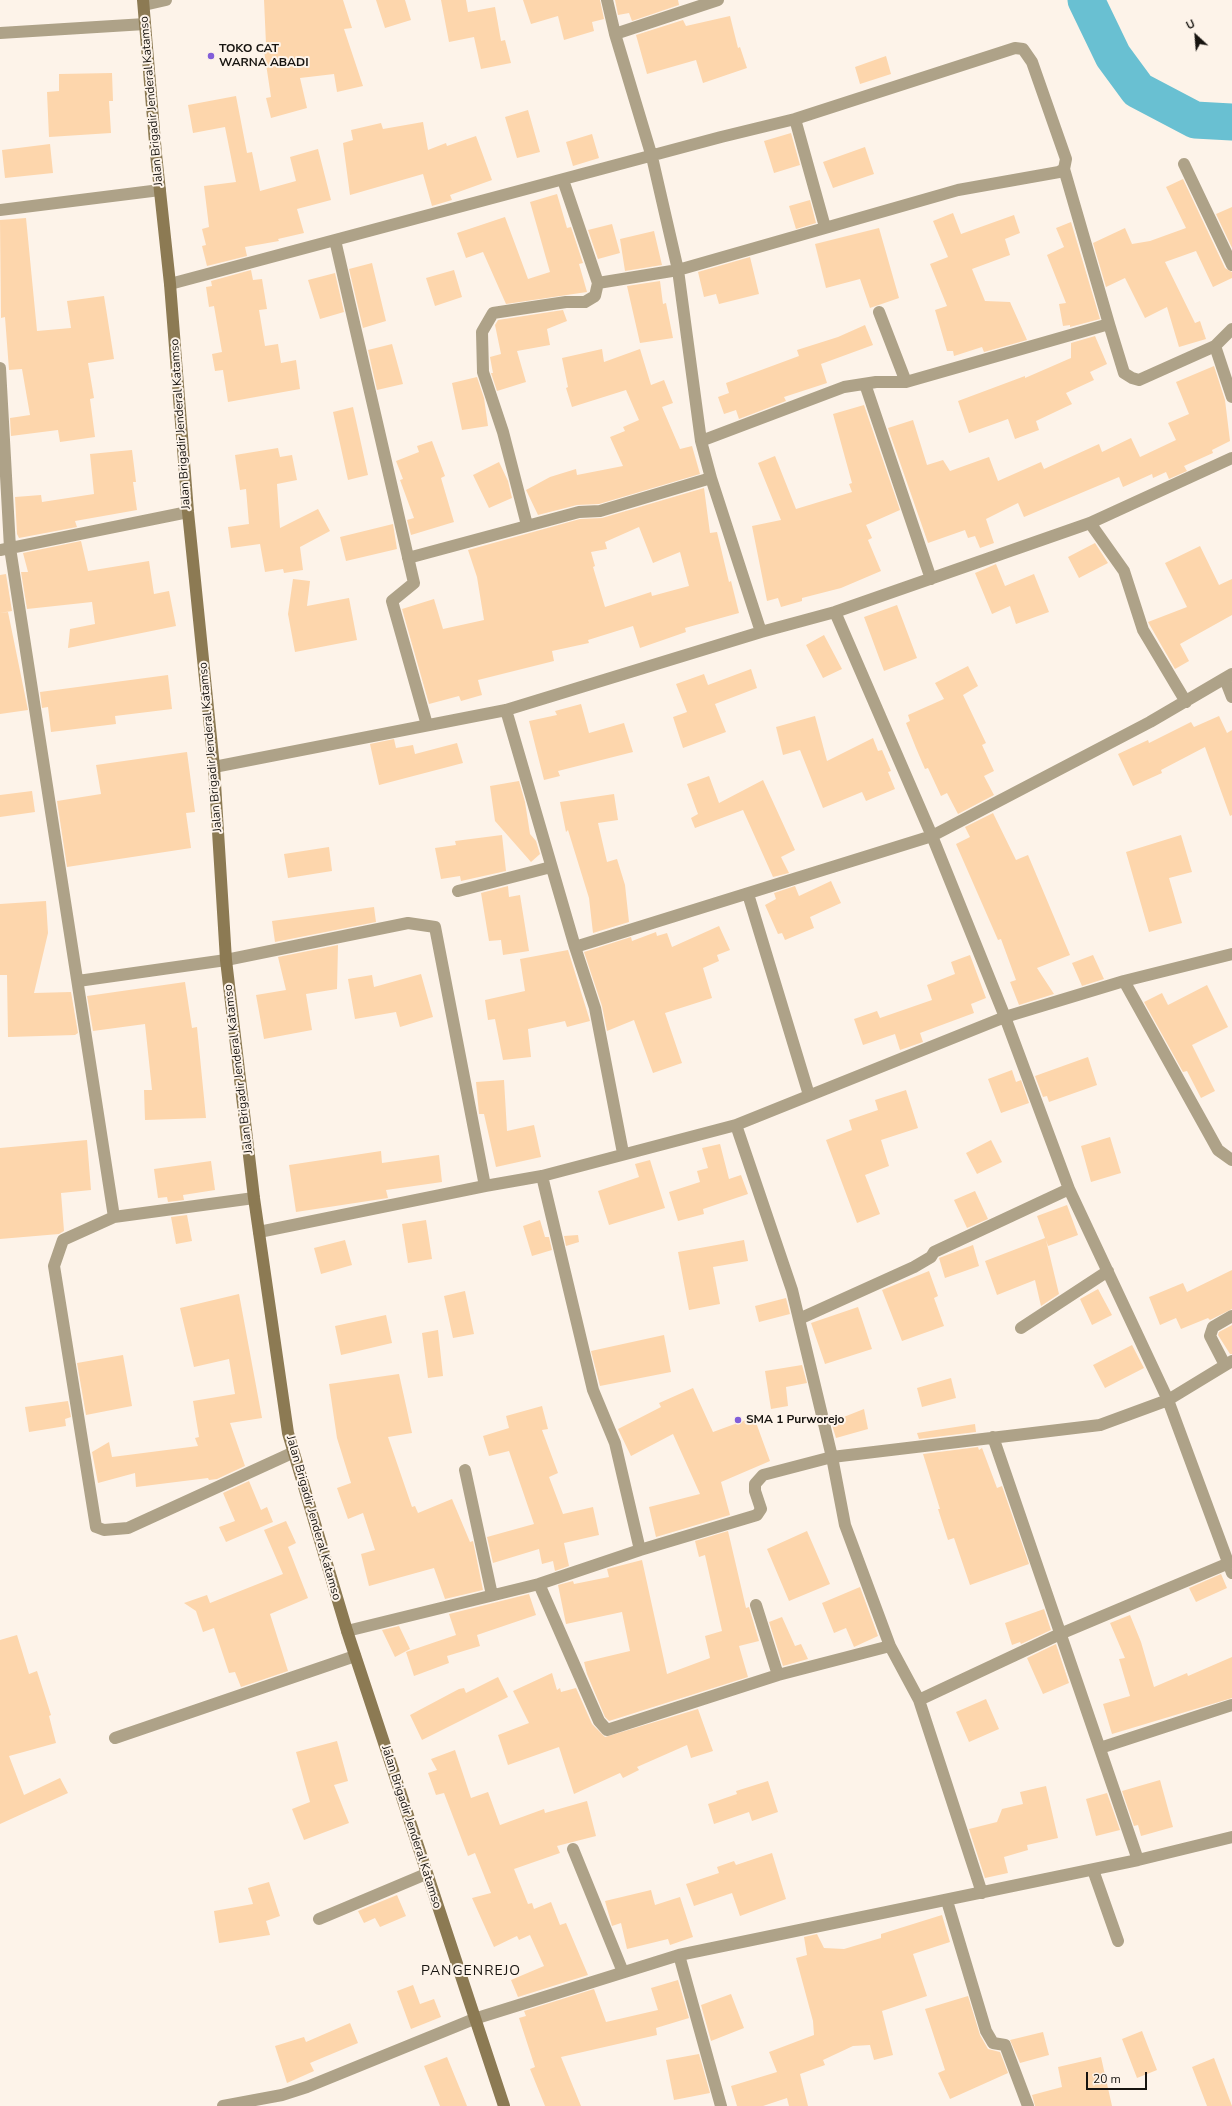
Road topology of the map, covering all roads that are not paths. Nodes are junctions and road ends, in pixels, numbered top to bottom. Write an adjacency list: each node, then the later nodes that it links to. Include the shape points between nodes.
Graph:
1 (166, 0): 4 (street)
2 (607, 0): 7 (street)
3 (718, 0): 7 (street)
4 (144, 2): 5 (main road, Jalan Brigadir Jenderal Katamso)
5 (145, 24): 6 (street); 13 (main road, Jalan Brigadir Jenderal Katamso)
6 (0, 33)
7 (615, 34): 9 (street)
8 (795, 119): 9 (street); 11 (street, via 1015,48 1023,49 1032,62 1066,159); 15 (street)
9 (652, 157): 12 (street); 18 (street)
10 (1184, 164): 17 (street)
11 (1064, 169): 15 (street, via 1052,174 958,190); 22 (street)
12 (563, 180): 16 (street); 19 (street)
13 (160, 190): 14 (street); 20 (main road, Jalan Brigadir Jenderal Katamso)
14 (0, 210)
15 (825, 227): 18 (street)
16 (335, 240): 20 (street); 37 (street)
17 (1232, 266)
18 (678, 270): 19 (street); 30 (street)
19 (598, 283): 35 (street, via 595,296 585,302 566,302 494,313 482,332 483,372 503,432)
20 (170, 284): 33 (main road, Jalan Brigadir Jenderal Katamso)
21 (880, 312): 26 (street)
22 (1109, 324): 24 (street, via 1124,373 1139,380); 26 (street)
23 (1232, 329): 24 (street)
24 (1215, 346): 28 (street)
25 (0, 368): 29 (street)
26 (906, 382): 27 (street)
27 (865, 384): 30 (street, via 844,387); 38 (street)
28 (1232, 397)
29 (1, 418): 36 (street)
30 (701, 441): 32 (street)
31 (1232, 458): 34 (street)
32 (711, 478): 35 (street, via 600,510 579,512); 40 (street)
33 (188, 512): 36 (street); 46 (main road, Jalan Brigadir Jenderal Katamso)
34 (1090, 523): 38 (street); 43 (street, via 1124,571 1143,630)
35 (527, 525): 37 (street)
36 (5, 549): 54 (street)
37 (408, 558): 45 (street, via 414,584 392,600)
38 (931, 579): 39 (street)
39 (836, 612): 40 (street); 47 (street)
40 (761, 632): 44 (street)
41 (1228, 676): 42 (street); 43 (street)
42 (1232, 697)
43 (1186, 702): 47 (street)
44 (506, 710): 45 (street); 48 (street)
45 (427, 725): 46 (street)
46 (214, 767): 53 (main road, Jalan Brigadir Jenderal Katamso)
47 (932, 836): 50 (street); 56 (street)
48 (551, 867): 49 (street); 51 (street)
49 (458, 891)
50 (748, 894): 51 (street); 57 (street)
51 (575, 947): 59 (street, via 595,1008)
52 (1232, 954): 55 (street)
53 (226, 960): 54 (street); 62 (street, via 408,922 435,927); 64 (main road, Jalan Brigadir Jenderal Katamso)
54 (78, 981): 65 (street)
55 (1124, 981): 56 (street); 60 (street, via 1218,1150)
56 (1005, 1017): 57 (street); 63 (street)
57 (809, 1096): 58 (street)
58 (736, 1125): 59 (street); 69 (street, via 792,1290)
59 (622, 1153): 61 (street)
60 (1232, 1160)
61 (542, 1176): 62 (street); 77 (street, via 593,1390 615,1443)
62 (485, 1186): 66 (street)
63 (1069, 1189): 67 (street); 69 (street, via 934,1252 914,1268)
64 (254, 1198): 65 (street); 66 (main road, Jalan Brigadir Jenderal Katamso)
65 (114, 1217): 74 (street, via 63,1240 54,1266 96,1527 104,1530 128,1528)
66 (259, 1232): 74 (main road, Jalan Brigadir Jenderal Katamso)
67 (1108, 1271): 70 (street); 72 (street)
68 (1232, 1316): 71 (street, via 1213,1327 1210,1336)
69 (799, 1319): 75 (street)
70 (1021, 1328)
71 (1228, 1363): 72 (street)
72 (1168, 1400): 73 (street, via 1100,1424); 78 (street)
73 (993, 1437): 75 (street); 83 (street)
74 (292, 1453): 82 (main road, Jalan Brigadir Jenderal Katamso)
75 (832, 1457): 77 (street, via 763,1475 755,1484 761,1510 757,1515); 84 (street, via 845,1525)
76 (465, 1470): 80 (street)
77 (640, 1550): 79 (street)
78 (1230, 1568): 83 (street)
79 (539, 1584): 80 (street); 86 (street, via 599,1722 607,1730)
80 (492, 1594): 82 (street)
81 (756, 1606): 86 (street)
82 (347, 1631): 85 (main road, Jalan Brigadir Jenderal Katamso)
83 (1060, 1634): 87 (street); 90 (street)
84 (890, 1646): 86 (street); 87 (street)
85 (355, 1656): 89 (street); 95 (main road, Jalan Brigadir Jenderal Katamso)
86 (778, 1675)
87 (919, 1700): 96 (street)
88 (1232, 1705): 90 (street)
89 (115, 1738)
90 (1100, 1748): 93 (street)
91 (1232, 1837): 93 (street)
92 (573, 1849): 101 (street)
93 (1138, 1860): 94 (street)
94 (1093, 1870): 96 (street); 99 (street)
95 (426, 1874): 98 (street); 102 (main road, Jalan Brigadir Jenderal Katamso)
96 (982, 1893): 97 (street)
97 (947, 1901): 100 (street); 106 (street, via 986,2030 993,2043 1005,2045)
98 (319, 1919)
99 (1118, 1941)
100 (679, 1955): 101 (street); 105 (street)
101 (623, 1972): 102 (street)
102 (474, 2019): 103 (street, via 307,2087 282,2095); 104 (main road, Jalan Brigadir Jenderal Katamso)
103 (223, 2106)
104 (504, 2106)
105 (721, 2106)
106 (1028, 2106)

